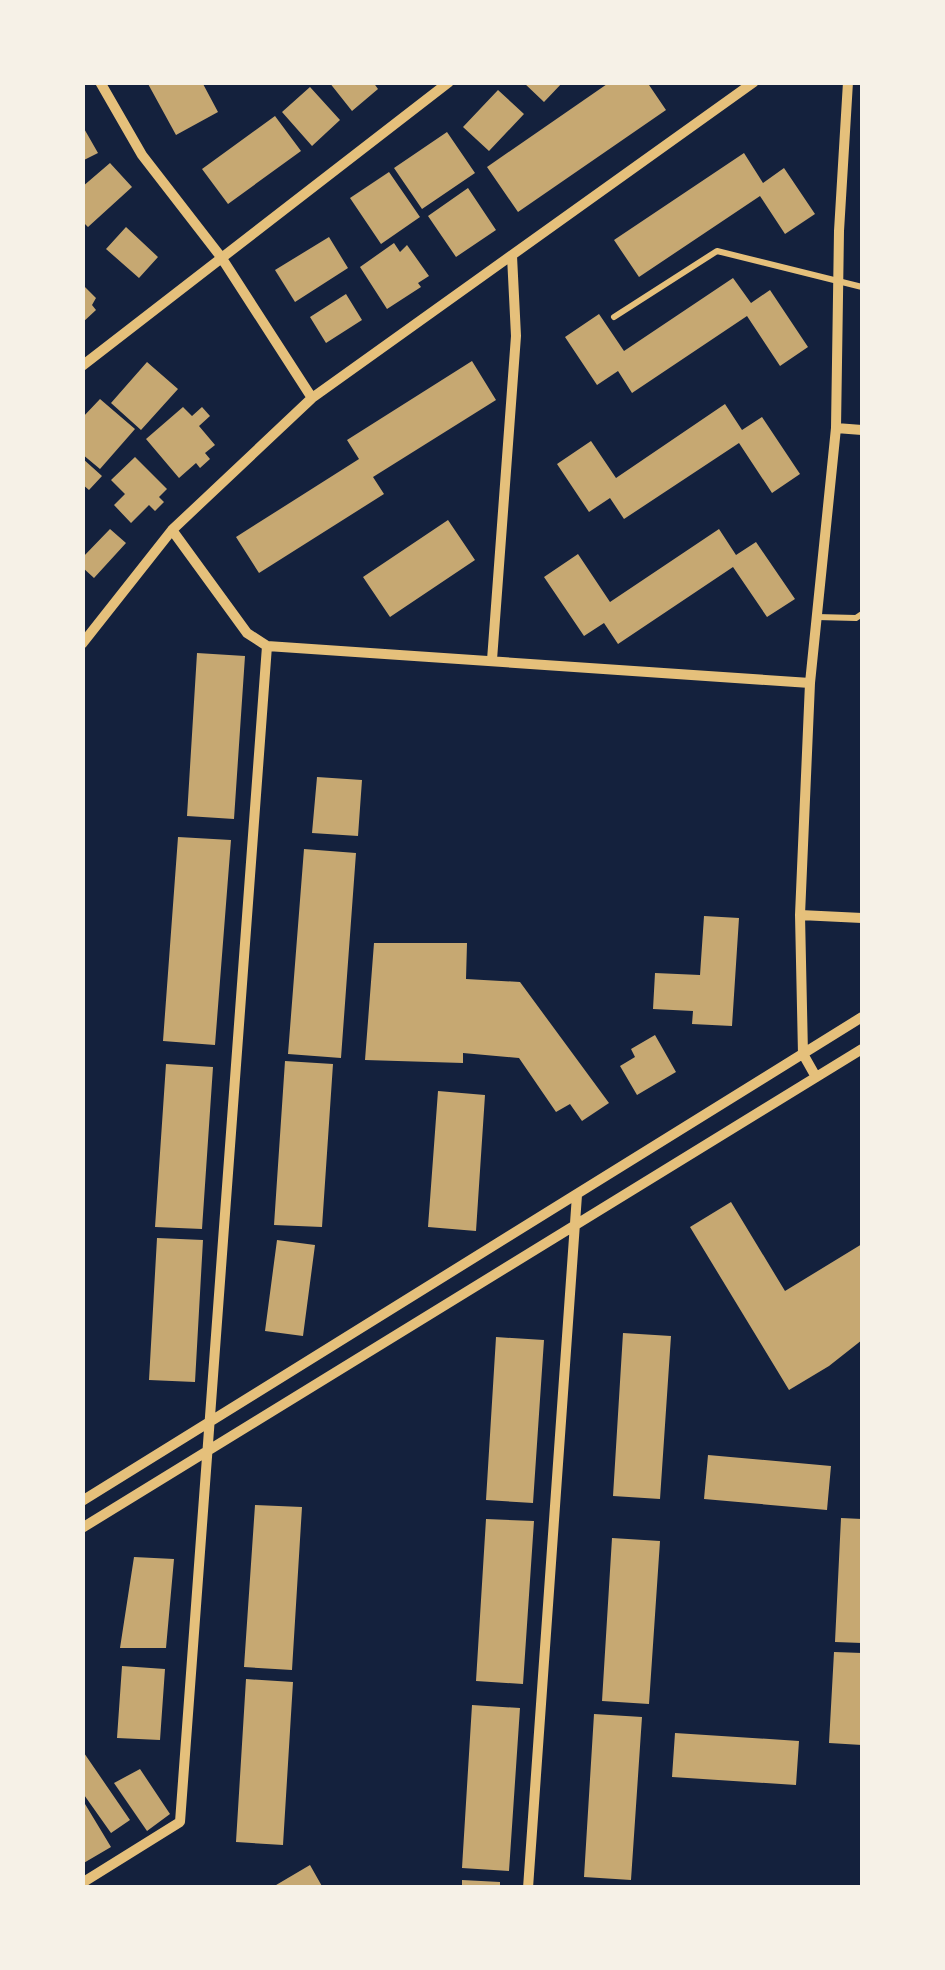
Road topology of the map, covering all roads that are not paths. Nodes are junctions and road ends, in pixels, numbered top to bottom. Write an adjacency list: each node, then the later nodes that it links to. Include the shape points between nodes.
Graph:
1 (100, 82): 6 (street, via 142,155)
2 (449, 82): 6 (street)
3 (754, 82): 5 (street)
4 (848, 82): 7 (street)
5 (512, 256): 11 (street); 19 (street, via 516,336)
6 (220, 257): 10 (street); 11 (street)
7 (838, 280): 8 (lane); 9 (lane, via 717,251); 12 (street)
8 (862, 287)
9 (614, 317)
10 (82, 366)
11 (312, 398): 14 (street)
12 (836, 428): 13 (street); 16 (street)
13 (862, 430)
14 (172, 530): 17 (street); 18 (street, via 247,633)
15 (862, 614): 16 (lane)
16 (817, 617): 20 (street)
17 (82, 644)
18 (266, 646): 19 (street); 29 (street)
19 (492, 660): 20 (street)
20 (810, 684): 21 (street)
21 (800, 914): 22 (street); 25 (street)
22 (862, 918)
23 (862, 1017): 25 (street)
24 (862, 1048): 26 (street)
25 (803, 1054): 26 (street); 27 (street)
26 (816, 1077): 28 (street)
27 (576, 1195): 28 (street); 29 (street)
28 (577, 1225): 30 (street); 34 (street)
29 (210, 1422): 30 (street); 31 (street)
30 (210, 1451): 32 (street); 33 (street, via 180,1822)
31 (82, 1502)
32 (82, 1528)
33 (82, 1883)
34 (528, 1888)

